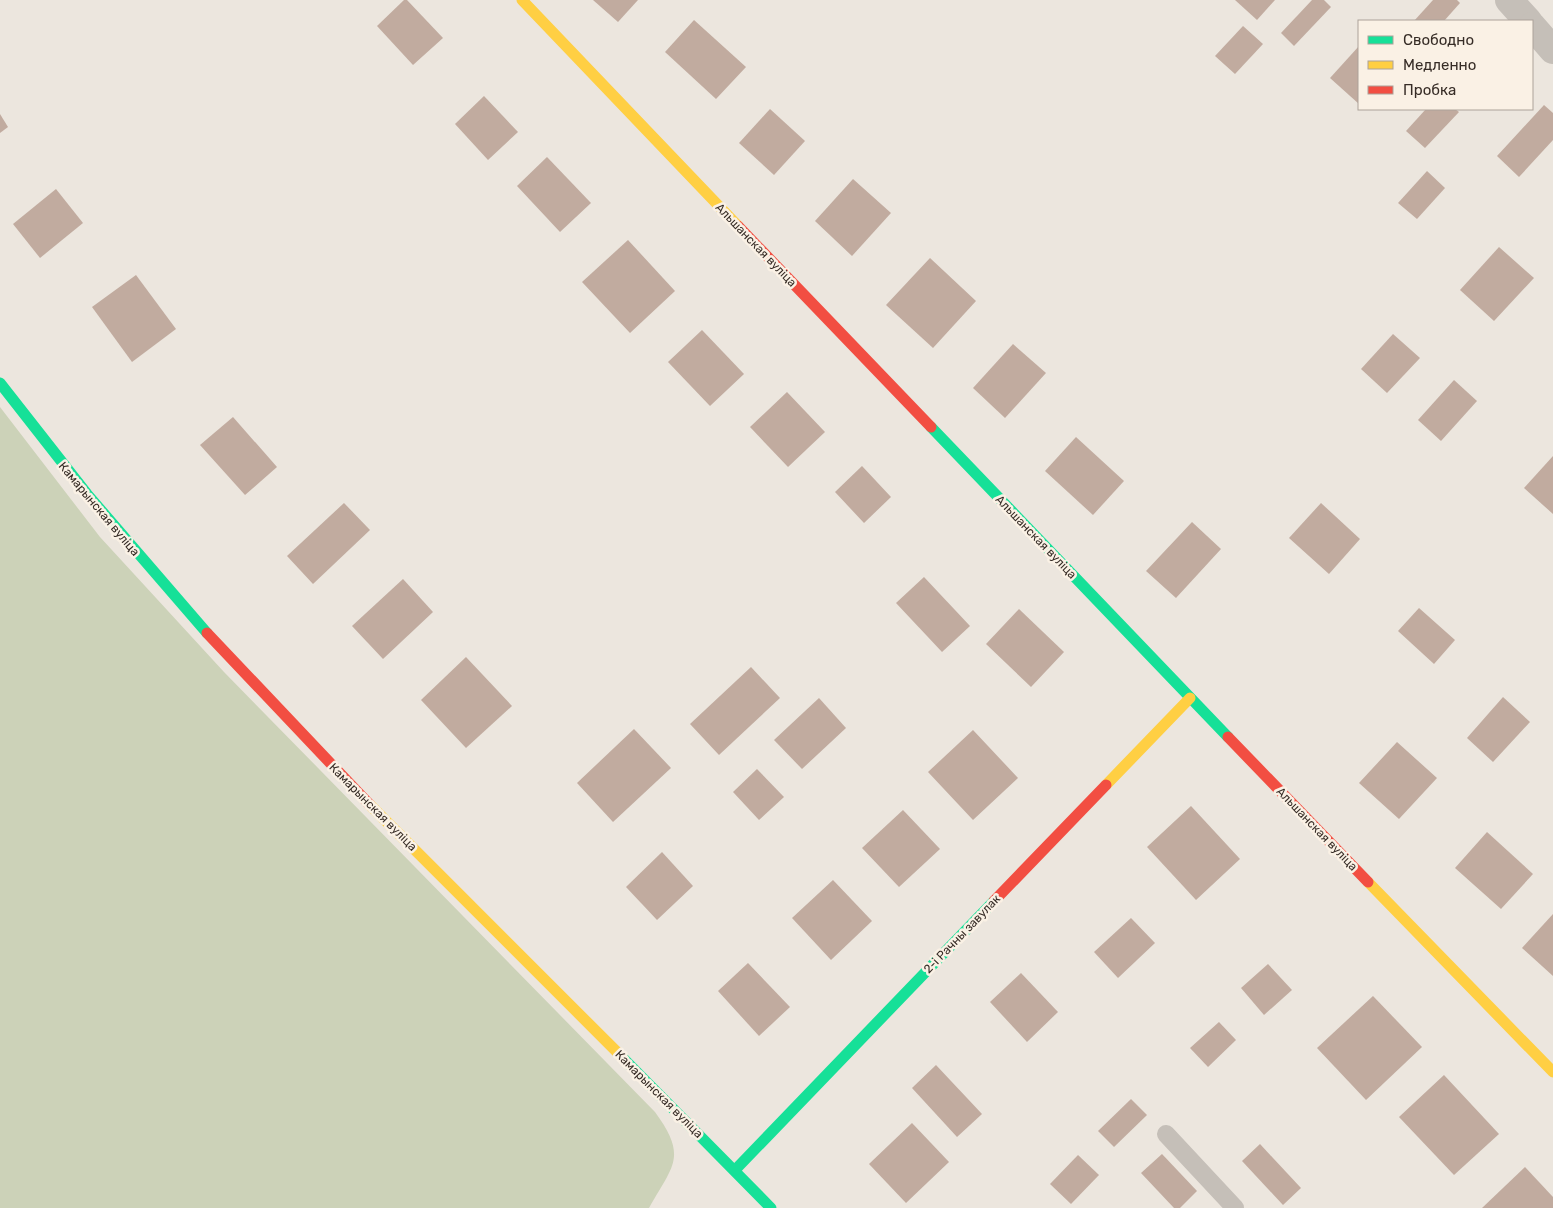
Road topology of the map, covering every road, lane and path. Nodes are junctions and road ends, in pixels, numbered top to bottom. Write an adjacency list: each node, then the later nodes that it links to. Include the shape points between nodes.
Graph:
1 (522, 0): 7 (street, Альшанская вуліца)
2 (1509, 0): 3 (street)
3 (1527, 20)
4 (1533, 27): 5 (street)
5 (1553, 50)
6 (0, 383): 10 (street, Камарынская вуліца, via 49,449 129,546 223,651 325,760)
7 (1190, 698): 8 (street, Альшанская вуліца); 10 (street, 2-і Рачны завулак)
8 (1553, 1072)
9 (1166, 1134): 12 (lane)
10 (734, 1170): 11 (street, Камарынская вуліца)
11 (771, 1208)
12 (1235, 1208)

